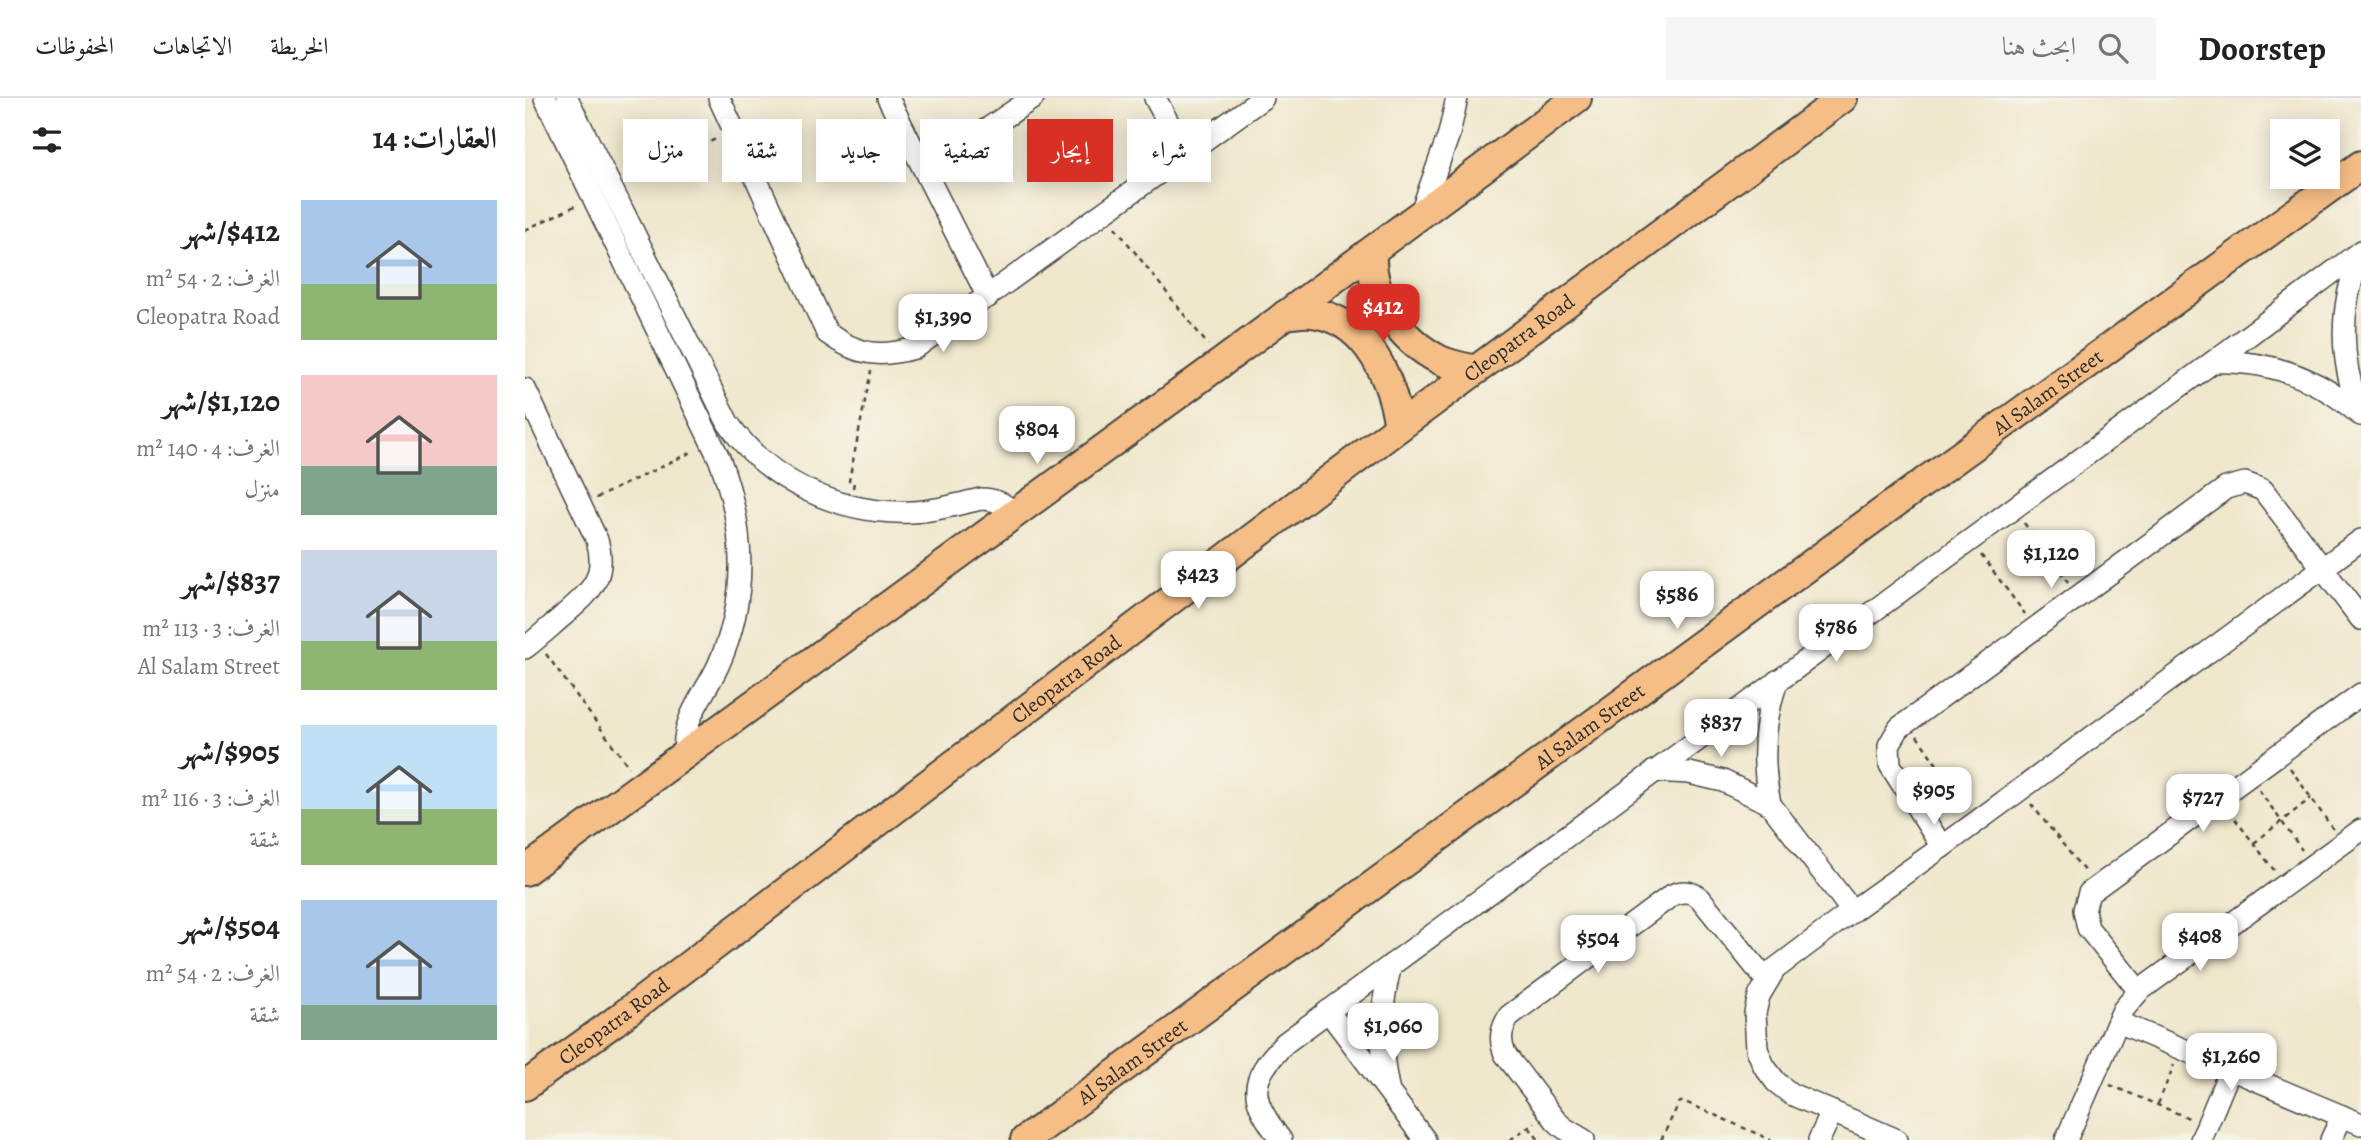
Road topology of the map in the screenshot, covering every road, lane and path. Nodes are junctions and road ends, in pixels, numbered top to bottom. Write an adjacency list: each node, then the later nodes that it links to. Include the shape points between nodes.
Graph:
1 (545, 98): 21 (street)
2 (567, 98): 21 (street)
3 (719, 98): 11 (street)
4 (888, 98): 16 (street)
5 (1033, 98): 12 (street)
6 (1155, 98): 13 (street)
7 (1263, 98): 14 (street)
8 (1457, 98): 23 (street)
9 (1577, 98): 23 (main road)
10 (1843, 98): 32 (main road, Cleopatra Road)
11 (729, 119)
12 (1002, 119)
13 (1166, 119)
14 (1211, 135)
15 (722, 136): 21 (path)
16 (920, 162)
17 (2361, 165): 88 (main road, Al Salam Street)
18 (758, 182): 29 (street, via 827,333 857,351)
19 (930, 182): 27 (street)
20 (1147, 182): 22 (street)
21 (601, 193): 24 (path); 36 (street); 37 (street)
22 (1104, 213): 27 (street); 31 (path)
23 (1420, 215): 25 (main road)
24 (525, 230)
25 (1372, 251): 28 (main road); 32 (main road, via 1373,281 1380,297 1411,339 1441,360)
26 (2361, 252): 30 (street); 34 (street, via 2346,304 2343,342)
27 (988, 297): 29 (street, via 915,348)
28 (1285, 315): 31 (main road); 35 (main road, via 1317,313 1358,335 1385,375)
29 (874, 354): 38 (path, via 849,481 854,482)
30 (2213, 362): 34 (street, via 2249,362 2301,376); 40 (street)
31 (1221, 363): 41 (main road)
32 (1476, 370): 35 (main road, Cleopatra Road)
33 (525, 389): 39 (street)
34 (2361, 415)
35 (1399, 428): 80 (main road, Cleopatra Road)
36 (740, 440): 37 (street, via 740,450 733,458 724,460); 38 (street, via 789,480)
37 (715, 450): 39 (path); 53 (street, via 739,528 738,601 722,655 690,717)
38 (849, 505): 41 (street, via 911,512 989,499)
39 (581, 506): 48 (street, via 600,551 599,576 585,596)
40 (2013, 508): 42 (street); 45 (path)
41 (1015, 513): 53 (main road)
42 (1970, 540): 47 (path); 49 (street)
43 (2361, 540): 44 (street)
44 (2324, 569): 45 (street, via 2263,490 2235,484); 46 (street); 57 (street)
45 (2079, 596): 47 (street)
46 (2361, 619)
47 (2036, 627): 51 (street)
48 (530, 644): 56 (path)
49 (1777, 681): 54 (street); 60 (street, via 1765,733)
50 (2361, 694): 52 (street)
51 (1907, 722): 62 (path); 66 (street, via 1893,736 1890,765)
52 (2280, 753): 55 (street); 59 (path)
53 (685, 754): 56 (main road)
54 (1654, 771): 60 (street, via 1723,781); 72 (street)
55 (2249, 776): 58 (street); 61 (path)
56 (643, 785): 68 (main road)
57 (2020, 790): 62 (street); 70 (path)
58 (2219, 797): 64 (path); 70 (street)
59 (2311, 798): 61 (path); 65 (path)
60 (1770, 804): 71 (street)
61 (2281, 821): 64 (path); 67 (path)
62 (1977, 822): 66 (street)
63 (2361, 830): 65 (street)
64 (2254, 843): 69 (path)
65 (2343, 843): 67 (street)
66 (1942, 847): 71 (street)
67 (2313, 865): 69 (street)
68 (525, 871)
69 (2285, 885): 74 (street)
70 (2096, 886): 74 (street, via 2084,910 2088,928)
71 (1852, 911): 73 (street, via 1775,969)
72 (1391, 965): 75 (street); 81 (street, via 1381,1028)
73 (1766, 981): 83 (street, via 1755,1013 1757,1049 1764,1066 1791,1094); 84 (street, via 1700,898 1687,892 1672,895 1509,1016 1501,1045 1504,1054)
74 (2139, 991): 76 (street)
75 (1328, 1011): 81 (street); 89 (street, via 1285,1043 1261,1074 1256,1097 1259,1109)
76 (2118, 1022): 77 (street); 79 (street)
77 (2181, 1049): 78 (street); 82 (path)
78 (2230, 1070): 85 (street); 87 (street)
79 (2094, 1078): 82 (path); 98 (street)
80 (525, 1086)
81 (1389, 1092): 90 (street)
82 (2158, 1104): 87 (path)
83 (1832, 1112): 96 (street); 97 (street)
84 (1549, 1113): 86 (path); 93 (street)
85 (2351, 1120): 99 (street)
86 (1529, 1127): 91 (path); 92 (path)
87 (2204, 1133)
88 (1024, 1140)
89 (1282, 1140)
90 (1425, 1140)
91 (1510, 1140)
92 (1539, 1140)
93 (1584, 1140)
94 (1661, 1140): 95 (path, via 1679,1103 1686,1101)
95 (1771, 1140)
96 (1819, 1140)
97 (1896, 1140)
98 (2066, 1140)
99 (2331, 1140)

